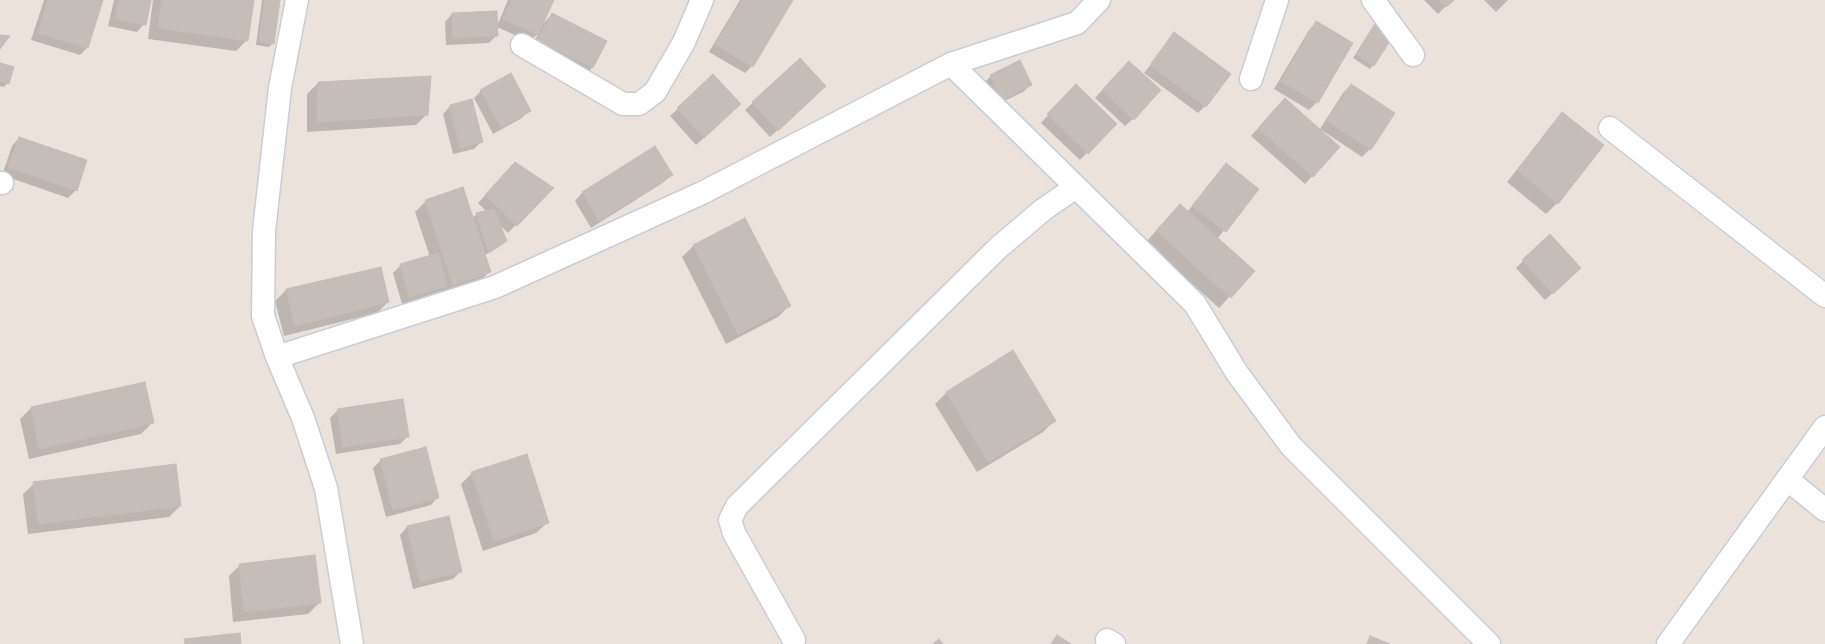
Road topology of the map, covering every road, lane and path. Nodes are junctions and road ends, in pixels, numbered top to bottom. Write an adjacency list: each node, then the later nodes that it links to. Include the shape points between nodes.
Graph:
1 (297, 0): 13 (street, via 280,88 264,232 263,316)
2 (702, 0): 6 (street, via 684,42 655,92 639,104 623,104)
3 (1099, 0): 8 (street, via 1077,23)
4 (1277, 0): 9 (street)
5 (1373, 0): 7 (street)
6 (522, 45)
7 (1413, 55)
8 (951, 64): 11 (street); 13 (street, via 702,193 495,287)
9 (1251, 79)
10 (1610, 128): 12 (street)
11 (1076, 187): 17 (street, via 998,248 737,506 730,520 734,533); 19 (street, via 1195,304 1237,373 1291,446)
12 (1825, 296)
13 (277, 357): 18 (street, via 303,418 326,488)
14 (1825, 428): 15 (street)
15 (1787, 479): 16 (street); 20 (street)
16 (1825, 510)
17 (794, 640)
18 (352, 644)
19 (1489, 644)
20 (1668, 644)

